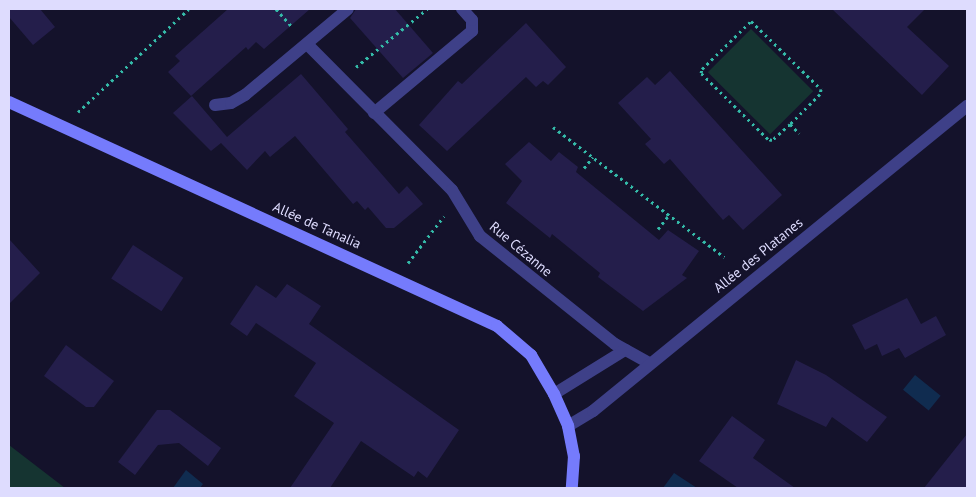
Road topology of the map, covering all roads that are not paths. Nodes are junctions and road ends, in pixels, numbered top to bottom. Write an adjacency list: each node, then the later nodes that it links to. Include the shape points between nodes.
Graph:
1 (348, 9): 3 (street)
2 (462, 9): 7 (street, via 472,20 472,31)
3 (307, 44): 5 (street, via 245,95 231,103); 7 (street, Rue Cézanne)
4 (9, 102): 10 (street, Allée de Tanalia, via 473,313 514,337 531,355)
5 (215, 105)
6 (967, 106): 9 (street, Allée des Platanes)
7 (374, 113): 8 (street, Rue Cézanne, via 458,198 480,236)
8 (625, 350): 9 (street, Rue Cézanne); 10 (street)
9 (650, 363): 11 (street, Allée des Platanes, via 593,411)
10 (554, 394): 11 (street, Allée de Tanalia)
11 (568, 426): 12 (street, Allée de Tanalia, via 574,456)
12 (572, 488)

